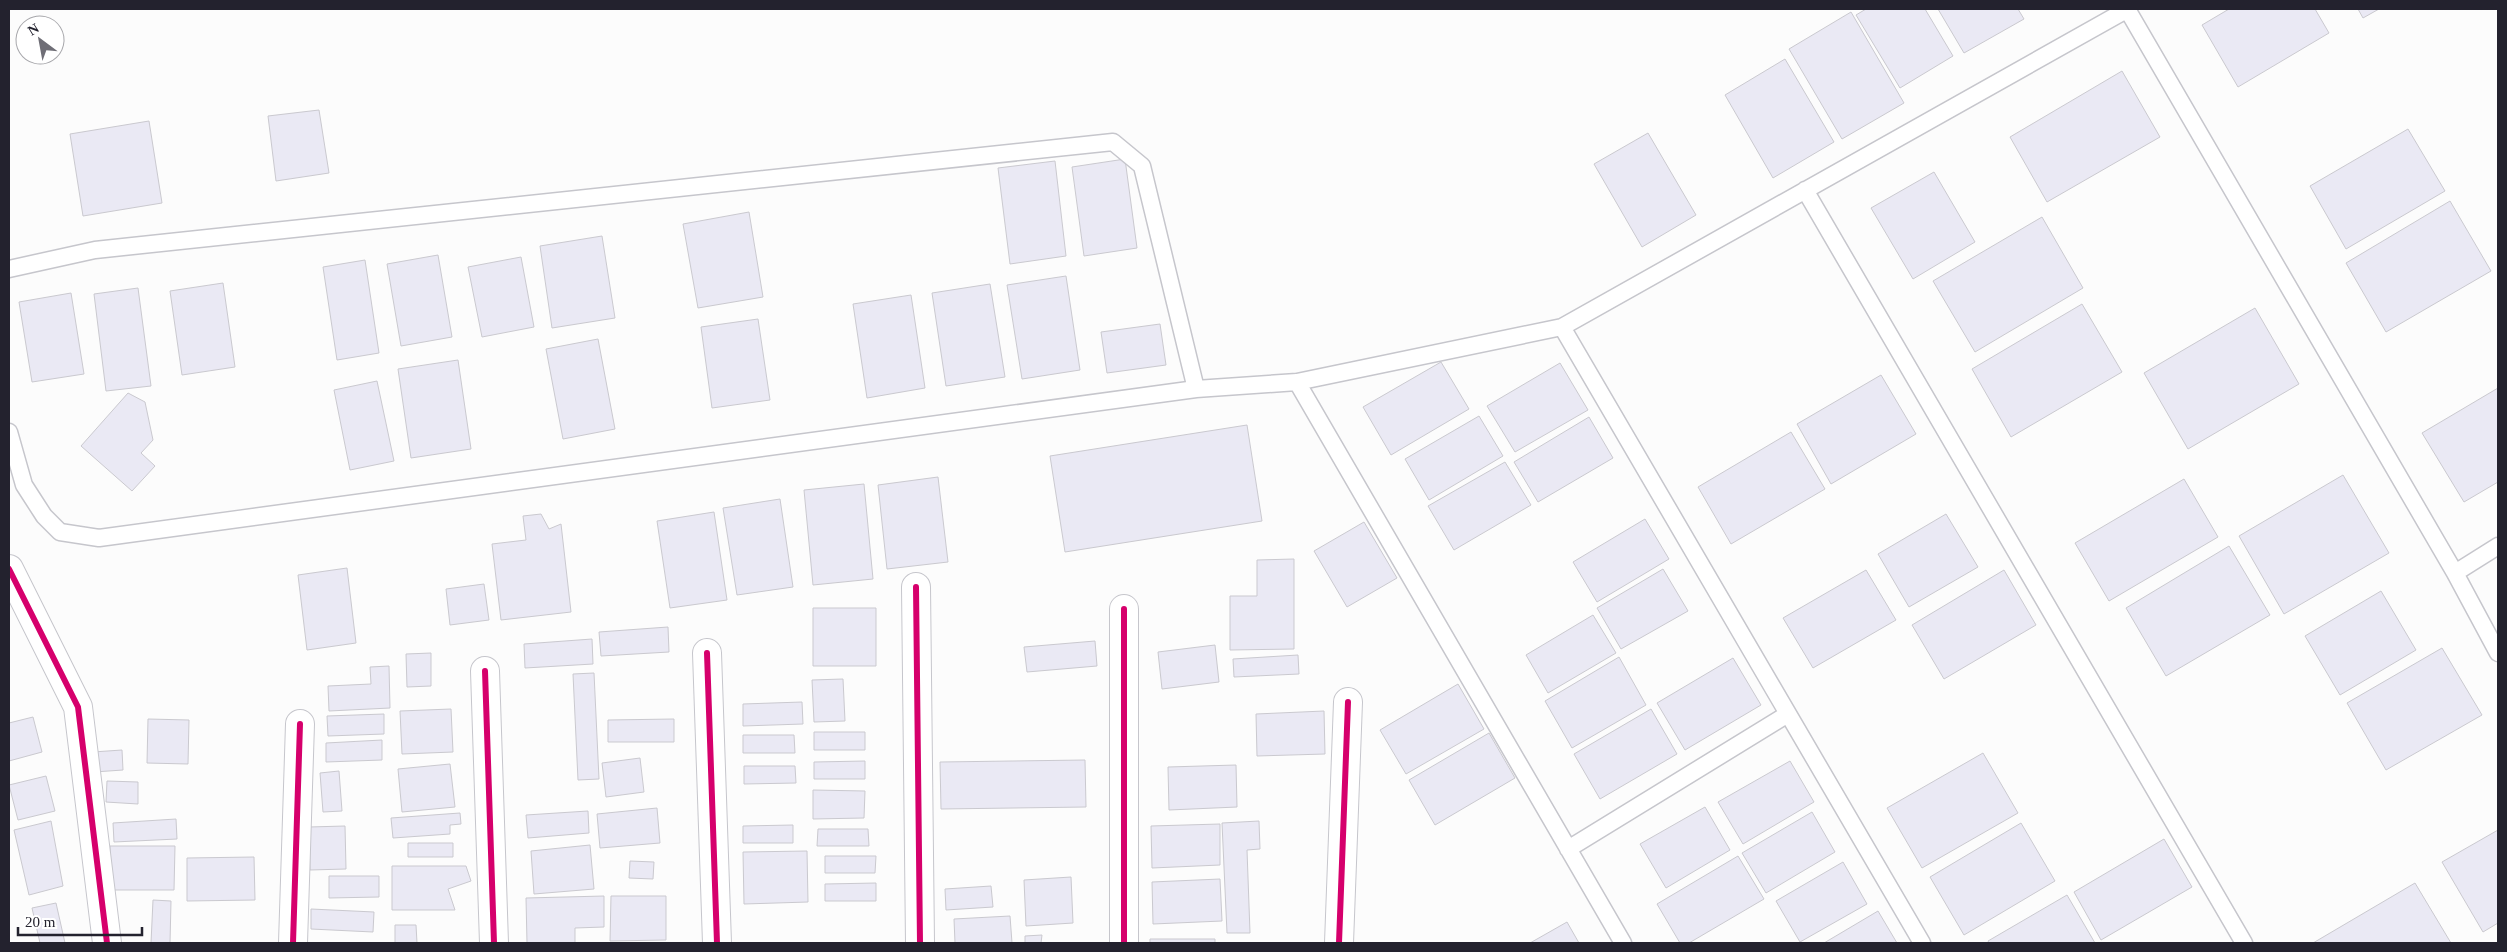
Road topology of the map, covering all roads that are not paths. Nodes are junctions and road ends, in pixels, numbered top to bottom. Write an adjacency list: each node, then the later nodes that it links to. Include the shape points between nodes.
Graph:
1 (2127, 9): 2 (lane); 10 (lane)
2 (1805, 190): 4 (lane); 29 (lane)
3 (9, 269): 6 (lane, via 95,250 1113,142 1142,166)
4 (1562, 327): 5 (lane); 17 (lane)
5 (1297, 382): 6 (lane); 19 (lane)
6 (1196, 389): 7 (lane, via 99,538 60,532 44,516 24,485)
7 (9, 432)
8 (2498, 546): 10 (lane)
9 (9, 569): 20 (street, via 78,708)
10 (2454, 573): 14 (lane)
11 (916, 587): 24 (street)
12 (1124, 609): 25 (street)
13 (707, 653): 23 (street)
14 (2498, 653)
15 (485, 671): 22 (street)
16 (1348, 702): 26 (street)
17 (1788, 714): 19 (lane); 28 (lane)
18 (300, 724): 21 (street)
19 (1568, 849): 27 (lane)
20 (107, 943)
21 (293, 943)
22 (494, 943)
23 (717, 943)
24 (920, 943)
25 (1124, 943)
26 (1339, 943)
27 (1623, 943)
28 (1922, 943)
29 (2244, 943)

